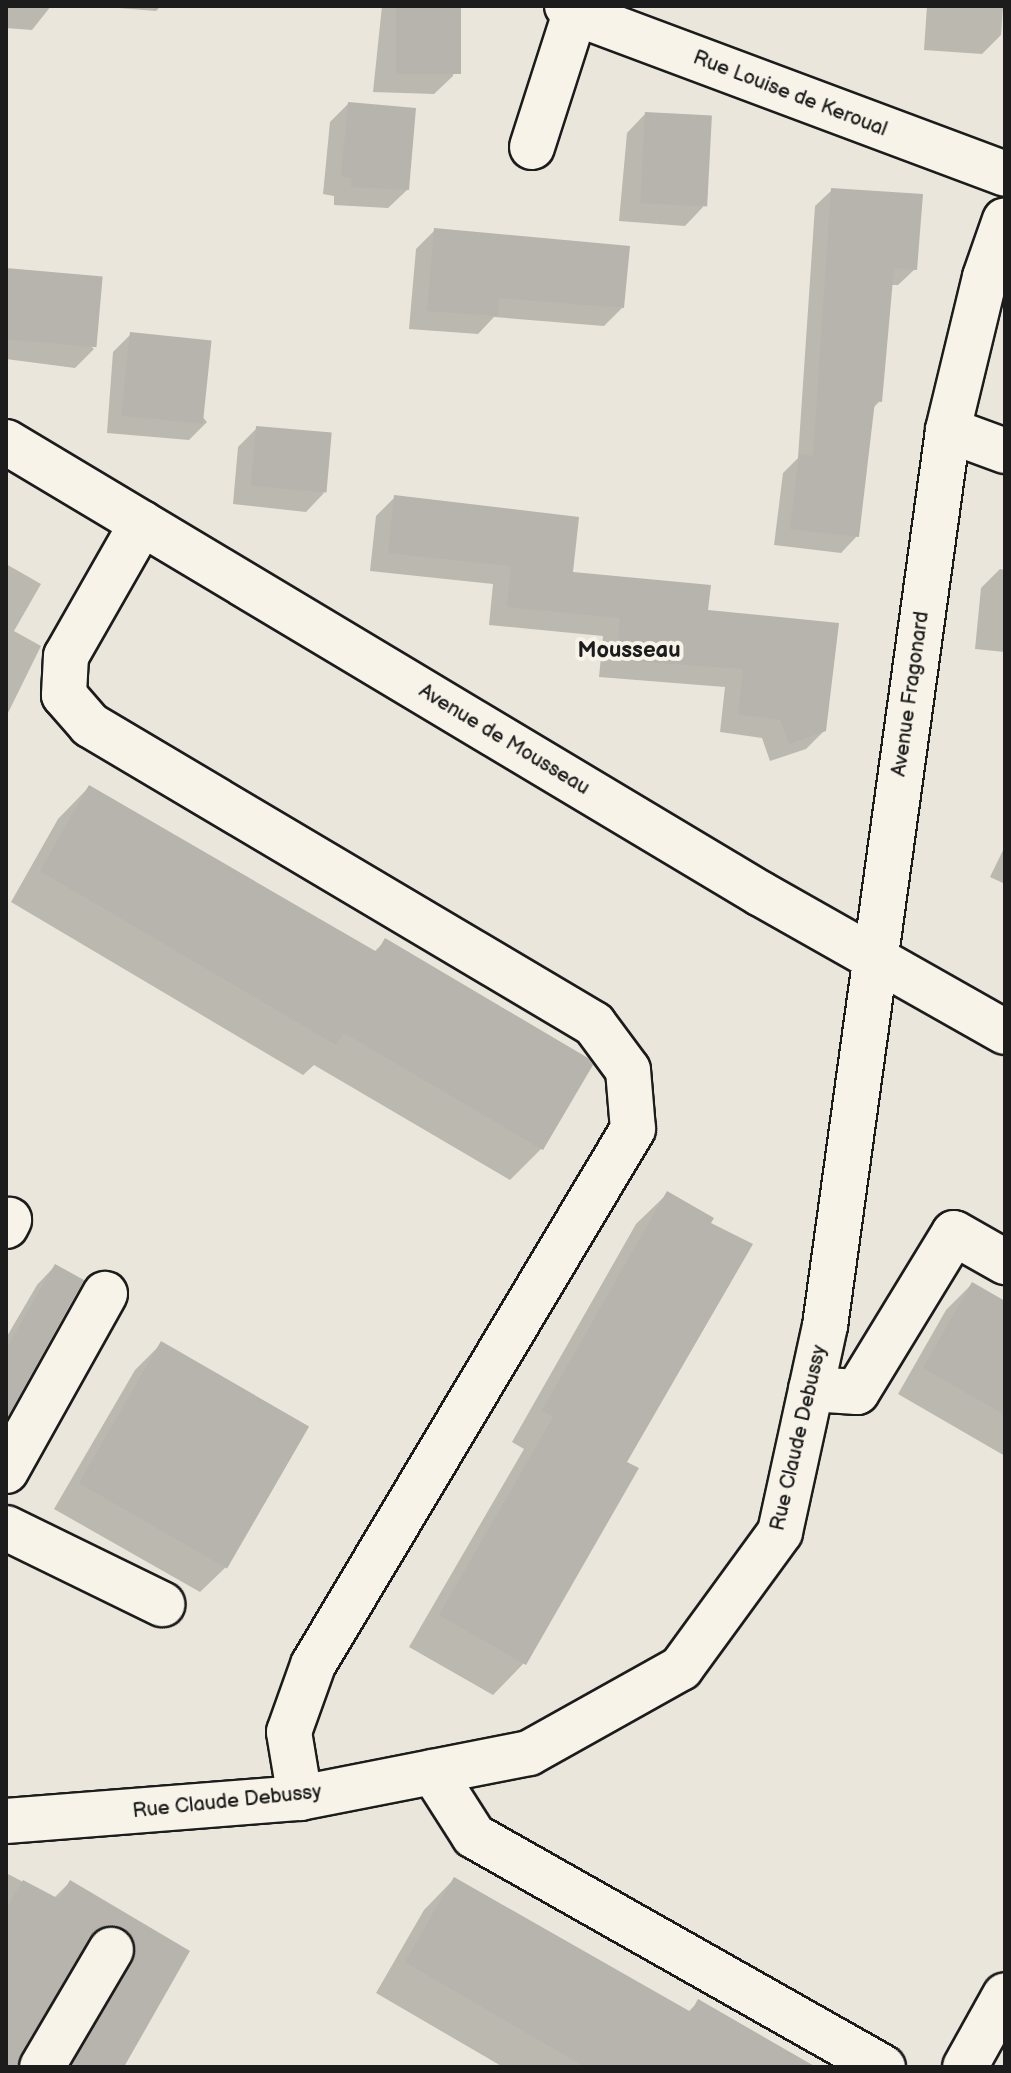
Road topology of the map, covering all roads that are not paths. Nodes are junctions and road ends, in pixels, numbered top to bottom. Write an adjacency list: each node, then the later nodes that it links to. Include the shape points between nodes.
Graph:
1 (571, 10): 2 (street, Rue Louise de Keroual); 3 (street, Rue Louise de Keroual)
2 (532, 147)
3 (1005, 174)
4 (1005, 220): 5 (street, Avenue Fragonard, via 985,277)
5 (948, 430): 7 (street); 9 (street, Avenue Fragonard)
6 (6, 442): 8 (street, Avenue de Mousseau)
7 (1005, 451)
8 (142, 523): 9 (street, Avenue de Mousseau); 18 (street, via 66,656 64,695 90,725 594,1024 628,1070 633,1129 313,1665 289,1732)
9 (874, 958): 10 (street, Avenue de Mousseau); 13 (street, Rue Claude Debussy, via 825,1326)
10 (1005, 1032)
11 (1005, 1262): 13 (street, via 954,1233 857,1392)
12 (105, 1294): 14 (street)
13 (811, 1389): 17 (street, Rue Claude Debussy, via 780,1532 681,1668 529,1753)
14 (6, 1471)
15 (6, 1528): 16 (street)
16 (162, 1604)
17 (433, 1772): 18 (street, Rue Claude Debussy); 23 (street, via 474,1836)
18 (300, 1798): 19 (street, Rue Claude Debussy)
19 (6, 1821)
20 (111, 1950): 22 (street)
21 (1005, 1995): 24 (street)
22 (42, 2067)
23 (883, 2067)
24 (965, 2067)

